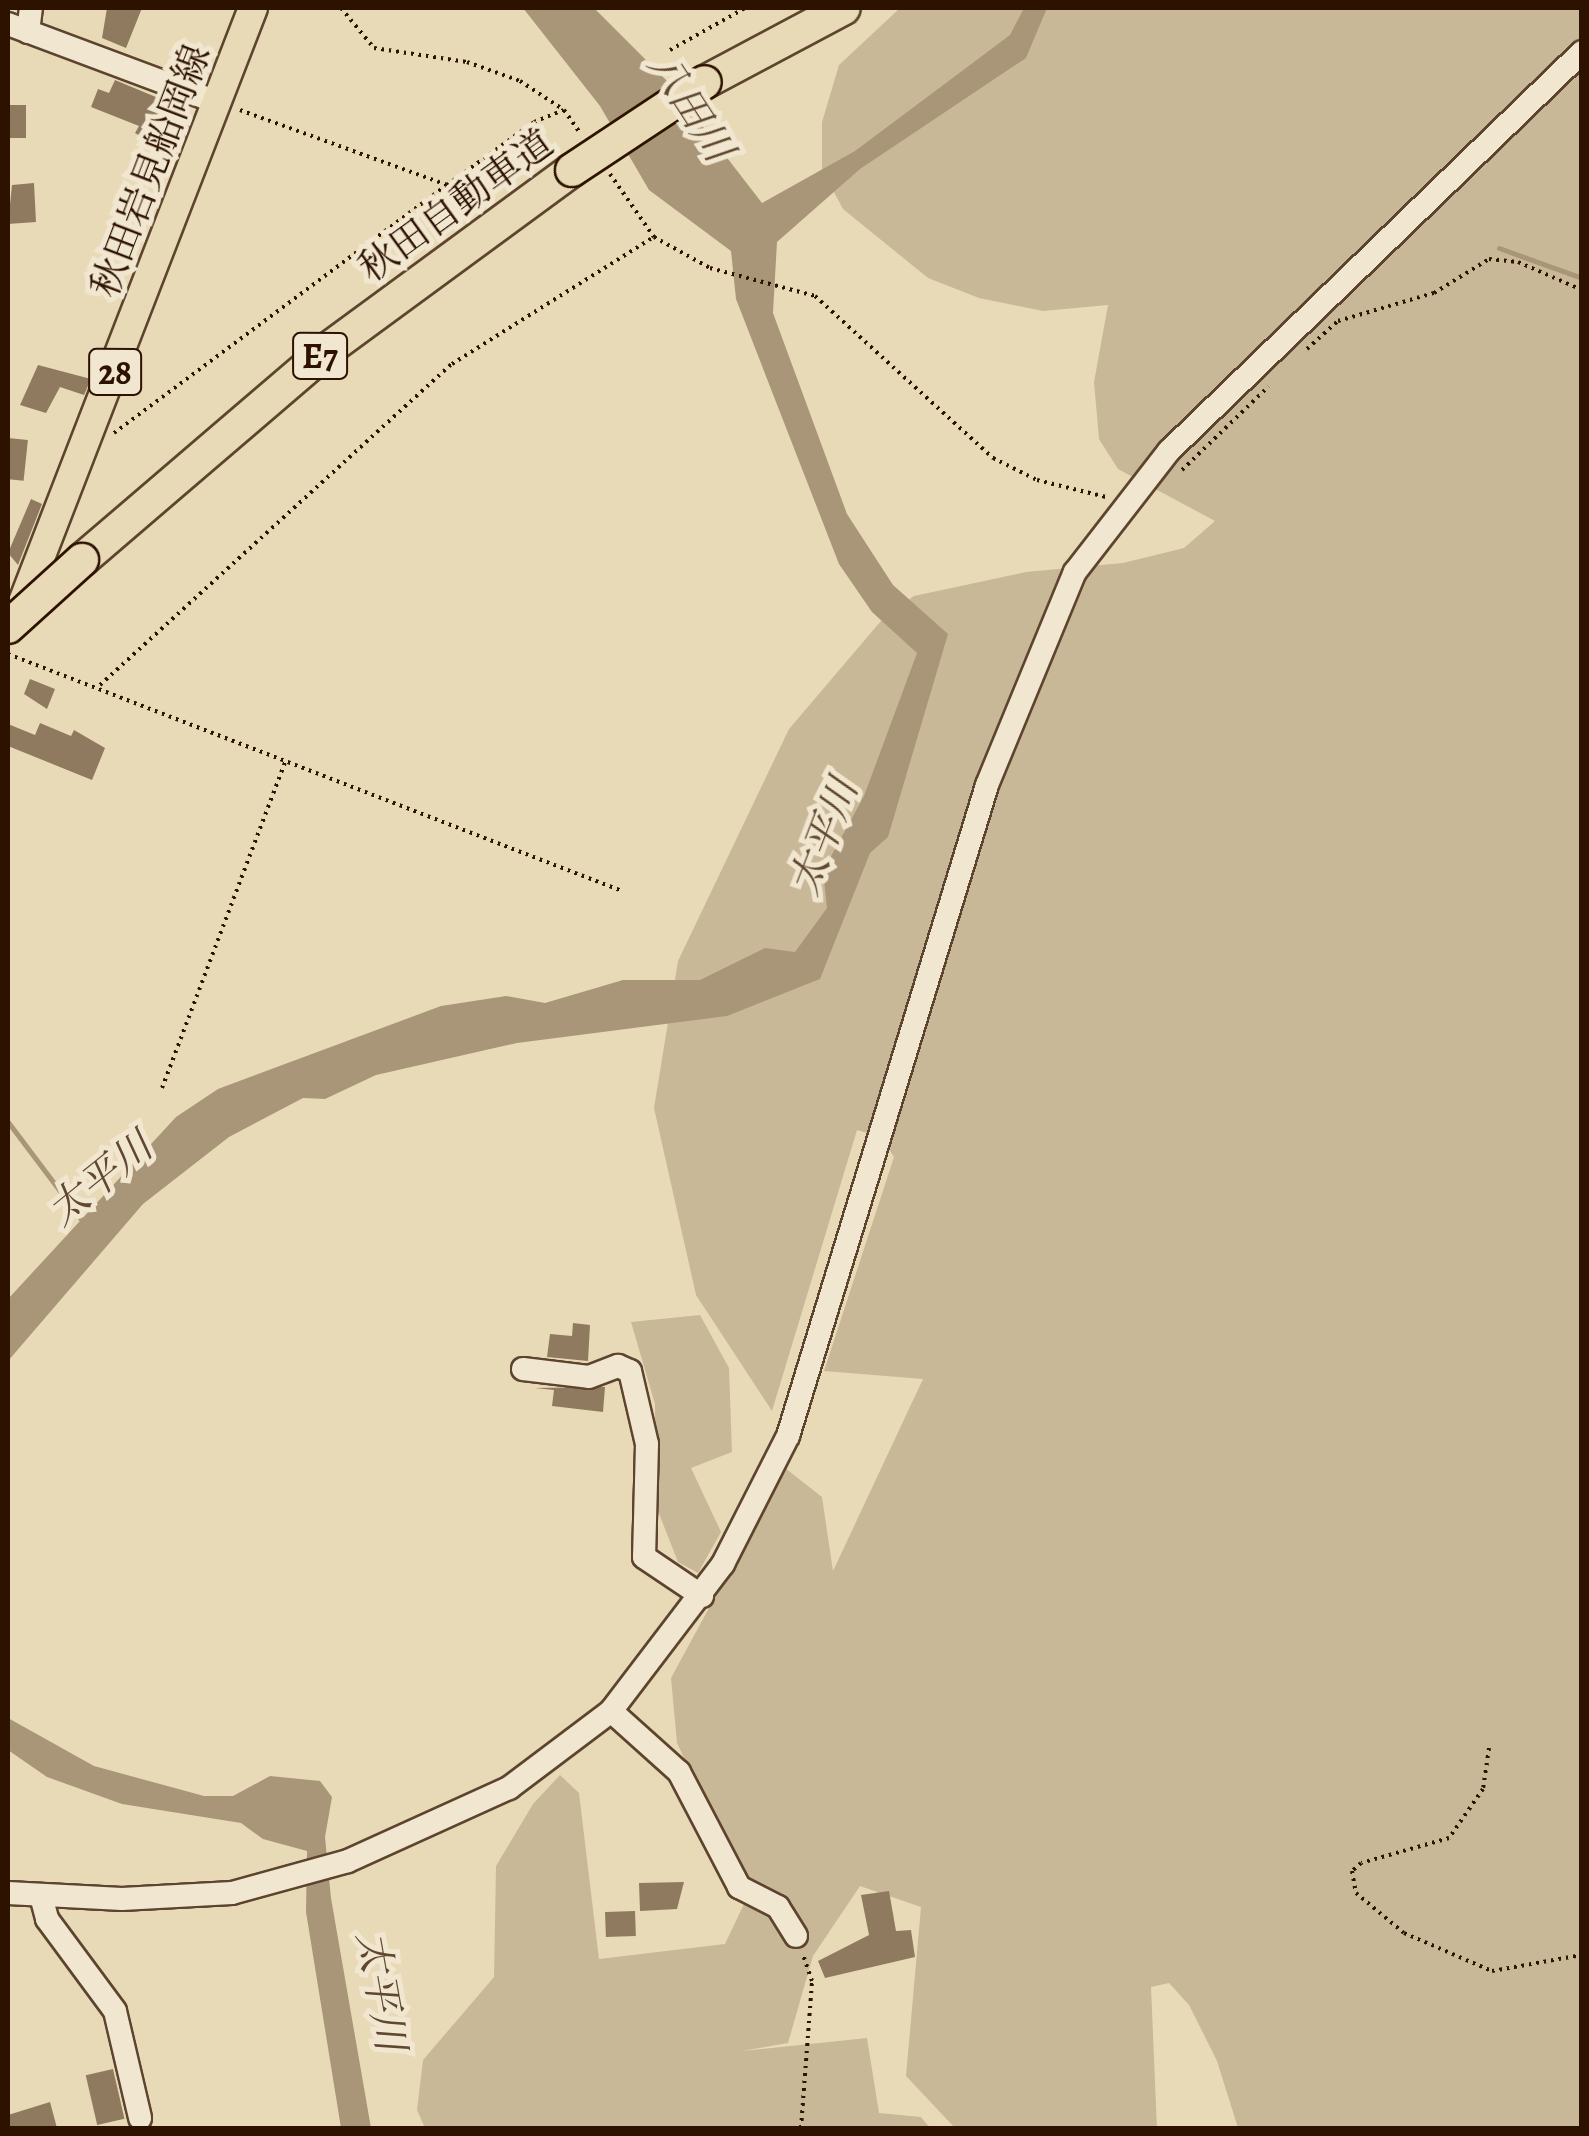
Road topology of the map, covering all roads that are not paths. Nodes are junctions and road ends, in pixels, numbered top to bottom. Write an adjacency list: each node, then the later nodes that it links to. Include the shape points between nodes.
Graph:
1 (31, 8): 4 (street)
2 (253, 8): 6 (main road, 秋田岩見船岡線 / 28)
3 (844, 8): 7 (highway, 秋田自動車道 / E7, bridge, via 705,82 572,170 327,350)
4 (18, 28): 6 (street)
5 (1582, 52): 10 (street, via 1162,458 1075,572 1016,699 788,1436)
6 (217, 102): 8 (main road, 秋田岩見船岡線 / 28)
7 (8, 628)
8 (8, 640)
9 (522, 1370): 10 (street, via 589,1378 618,1366 630,1371 647,1444 644,1557)
10 (702, 1596): 11 (street)
11 (611, 1711): 13 (street, via 508,1788 348,1862 232,1892); 14 (street, via 678,1772 738,1886 778,1906)
12 (8, 1893): 13 (street)
13 (41, 1896): 15 (street, via 47,1919 114,2011)
14 (796, 1936)
15 (140, 2118)

